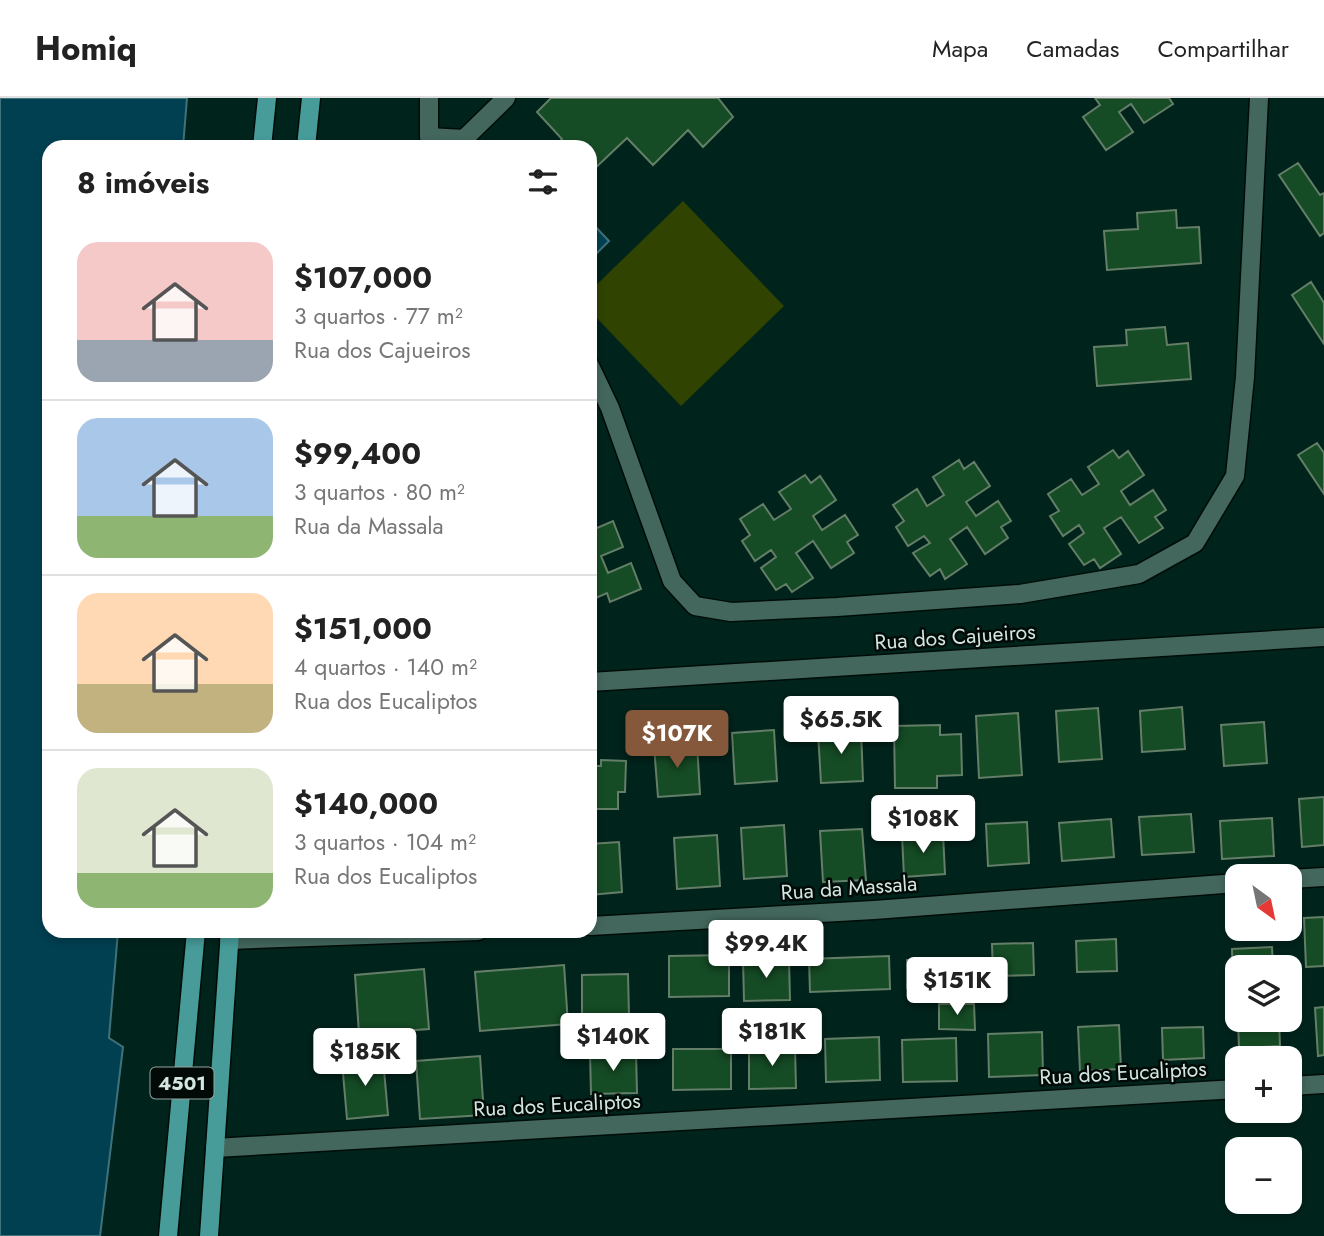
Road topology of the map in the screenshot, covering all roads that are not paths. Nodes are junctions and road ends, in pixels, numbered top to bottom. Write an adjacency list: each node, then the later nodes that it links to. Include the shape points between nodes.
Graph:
1 (267, 98): 6 (main road)
2 (311, 98): 7 (main road)
3 (429, 98): 8 (street)
4 (506, 98): 9 (street, via 464,139)
5 (1259, 98): 10 (street, via 1245,377 1235,476 1195,543 1139,574 1020,594 731,612 695,606 672,581)
6 (263, 140)
7 (307, 140)
8 (431, 140)
9 (453, 140)
10 (597, 381)
11 (1324, 637): 12 (street, Rua dos Cajueiros)
12 (597, 682)
13 (1324, 877): 14 (street)
14 (1302, 878)
15 (1225, 884): 16 (street, Rua da Massala)
16 (597, 926)
17 (195, 938): 23 (main road, 4501)
18 (229, 938): 22 (main road, 4501)
19 (1324, 1084): 20 (street)
20 (1302, 1085)
21 (1225, 1090): 22 (street, Rua dos Eucaliptos)
22 (215, 1148): 24 (main road, 4501)
23 (168, 1236)
24 (209, 1236)

